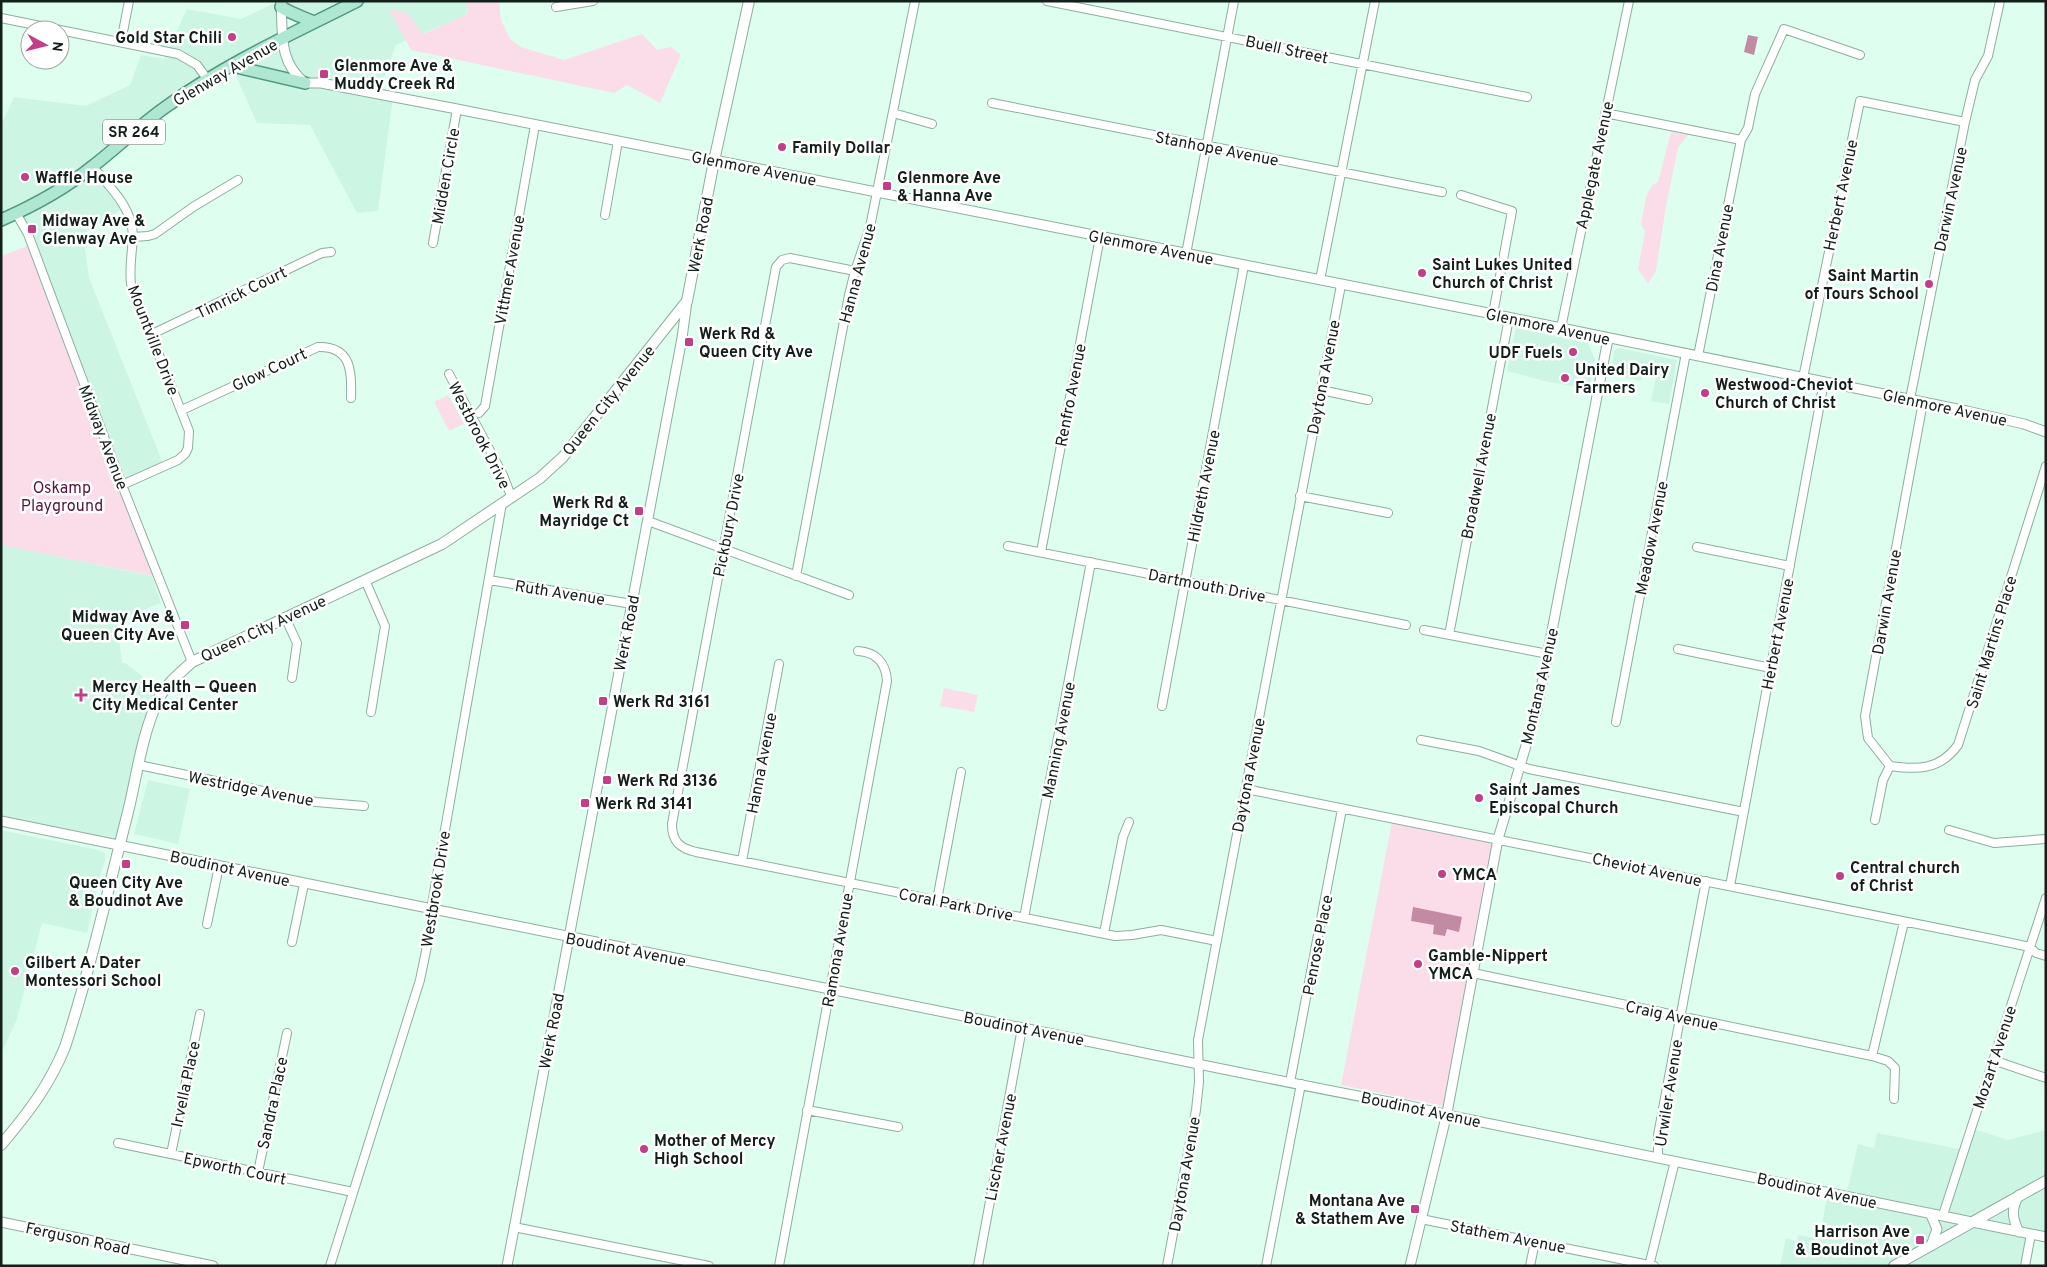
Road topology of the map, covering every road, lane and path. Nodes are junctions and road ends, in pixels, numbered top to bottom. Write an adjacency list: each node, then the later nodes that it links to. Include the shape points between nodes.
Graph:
1 (129, 1): 17 (street)
2 (356, 1): 14 (main road, Glenway Avenue / SR 264)
3 (593, 1): 12 (street)
4 (749, 1): 34 (main road, Werk Road)
5 (915, 1): 27 (street, Hanna Avenue)
6 (1047, 1): 15 (street, Buell Street)
7 (1234, 1): 15 (street)
8 (1375, 1): 19 (street)
9 (1629, 1): 26 (street, Applegate Avenue)
10 (2000, 1): 28 (street, Darwin Avenue, via 1988,56 1975,80)
11 (281, 4): 14 (main road, via 292,14); 16 (street)
12 (556, 7)
13 (1, 18): 17 (street)
14 (314, 22): 16 (main road, Glenway Avenue / SR 264)
15 (1228, 37): 19 (street, Buell Street); 33 (street)
16 (283, 38): 20 (main road, Glenway Avenue / SR 264); 22 (street, via 288,63)
17 (121, 42): 21 (street, via 178,54 197,65)
18 (1860, 55): 31 (street, Dina Avenue, via 1784,29 1755,94 1748,128)
19 (1362, 64): 23 (street, Buell Street); 36 (street)
20 (232, 66): 21 (main road, Glenway Avenue / SR 264); 22 (main road)
21 (208, 80): 35 (main road, Glenway Avenue / SR 264, via 156,114)
22 (305, 83): 25 (street, Glenmore Avenue, via 321,83)
23 (1527, 97)
24 (992, 103): 33 (street, Stanhope Avenue)
25 (457, 109): 30 (street, Glenmore Avenue); 46 (street, Midden Circle)
26 (1605, 112): 31 (street); 56 (street, Applegate Avenue)
27 (893, 113): 29 (street); 39 (street, Hanna Avenue)
28 (1966, 122): 62 (street, Herbert Avenue, via 1860,101); 66 (street, Darwin Avenue)
29 (932, 124)
30 (535, 125): 32 (street, Glenmore Avenue); 70 (street, Vittmer Avenue, via 485,406)
31 (1741, 140): 60 (street, Dina Avenue)
32 (618, 141): 34 (street, Glenmore Avenue); 42 (street)
33 (1206, 146): 36 (street, Stanhope Avenue); 48 (street)
34 (714, 161): 39 (street, Glenmore Avenue); 53 (main road, Werk Road)
35 (93, 167): 41 (main road, Glenway Avenue / SR 264); 44 (street, Mountville Drive, via 125,206)
36 (1341, 172): 38 (street, Stanhope Avenue); 51 (street)
37 (238, 180): 44 (street, via 155,234)
38 (1442, 192)
39 (877, 193): 45 (street, Glenmore Avenue); 50 (street, Hanna Avenue, via 868,236)
40 (1461, 195): 54 (street, via 1512,211)
41 (16, 213): 43 (main road, Glenway Avenue / SR 264); 73 (street, Midway Avenue, via 30,239)
42 (605, 216)
43 (1, 220)
44 (133, 237): 57 (street, Mountville Drive, via 129,262 131,284)
45 (1100, 237): 48 (street, Glenmore Avenue); 82 (street, Renfro Avenue)
46 (433, 243)
47 (331, 252): 57 (street, Timrick Court, via 322,253)
48 (1186, 254): 49 (street, Glenmore Avenue)
49 (1244, 265): 51 (street, Glenmore Avenue); 88 (street, Hildreth Avenue)
50 (855, 271): 81 (street, Pickbury Drive, via 790,258 782,260 776,267); 85 (street, Hanna Avenue)
51 (1320, 280): 52 (street, Glenmore Avenue)
52 (1341, 285): 54 (street, Glenmore Avenue); 64 (street, Daytona Avenue)
53 (687, 301): 74 (main road, Queen City Avenue, via 563,457 540,478); 78 (street, Werk Road)
54 (1493, 314): 55 (street, Glenmore Avenue)
55 (1509, 318): 56 (street, Glenmore Avenue); 95 (street, Broadwell Avenue)
56 (1561, 328): 58 (street, Glenmore Avenue)
57 (152, 334): 69 (street, Mountville Drive)
58 (1608, 339): 59 (street, Glenmore Avenue); 98 (street, Montana Avenue)
59 (1686, 354): 60 (street, Glenmore Avenue); 105 (street, Meadow Avenue)
60 (1698, 356): 62 (street, Glenmore Avenue)
61 (449, 374): 74 (street, Westbrook Drive)
62 (1803, 378): 63 (street, Glenmore Avenue)
63 (1824, 382): 66 (street, Glenmore Avenue); 84 (street, Herbert Avenue)
64 (1321, 390): 67 (street); 75 (street, Daytona Avenue)
65 (351, 398): 69 (street, Glow Court, via 352,376 346,359 336,351 318,347)
66 (1910, 399): 68 (street, Glenmore Avenue)
67 (1368, 400)
68 (1923, 402): 71 (street, Glenmore Avenue, via 2024,424); 109 (street, Darwin Avenue, via 1865,716 1868,738)
69 (182, 410): 73 (street, Mountville Drive, via 190,437 185,454)
70 (479, 413)
71 (2046, 432)
72 (2046, 466): 109 (street, Saint Martins Place, via 1958,745 1942,761 1928,768)
73 (122, 484): 99 (street, Midway Avenue)
74 (512, 496): 76 (main road, Queen City Avenue)
75 (1300, 496): 77 (street); 90 (street, Daytona Avenue)
76 (502, 503): 86 (main road, Queen City Avenue, via 442,544); 87 (street, Westbrook Drive)
77 (1388, 513)
78 (648, 520): 81 (street); 91 (street, Werk Road)
79 (1008, 546): 82 (street, Dartmouth Drive)
80 (1697, 546): 84 (street)
81 (724, 548): 85 (street); 122 (street, Pickbury Drive, via 672,824 676,843)
82 (1041, 552): 83 (street, Dartmouth Drive)
83 (1091, 562): 88 (street, Dartmouth Drive); 132 (street, Manning Avenue)
84 (1790, 566): 101 (street, Herbert Avenue)
85 (796, 576): 89 (street)
86 (365, 580): 92 (main road, Queen City Avenue); 104 (street, via 385,626)
87 (489, 580): 91 (street, Ruth Avenue); 131 (street, Westbrook Drive)
88 (1185, 581): 90 (street, Dartmouth Drive); 103 (street, Hildreth Avenue)
89 (849, 595)
90 (1281, 599): 93 (street, Dartmouth Drive); 111 (street, Daytona Avenue)
91 (632, 604): 136 (street, Werk Road)
92 (285, 618): 99 (main road, Queen City Avenue); 102 (street, via 298,643)
93 (1406, 625)
94 (1424, 630): 95 (street)
95 (1449, 635): 98 (street)
96 (1678, 649): 101 (street)
97 (858, 651): 126 (street, Ramona Avenue, via 878,658 885,668 887,681)
98 (1548, 654): 108 (street, Montana Avenue, via 1537,709)
99 (192, 662): 107 (main road, Queen City Avenue, via 175,677 160,698 152,715)
100 (779, 664): 123 (street, Hanna Avenue)
101 (1770, 668): 114 (street, Herbert Avenue)
102 (292, 678)
103 (1162, 706)
104 (371, 712)
105 (1616, 722)
106 (1422, 740): 108 (street, via 1480,751)
107 (139, 765): 112 (street, Westridge Avenue, via 316,802); 121 (main road, Queen City Avenue)
108 (1520, 766): 114 (street); 119 (street, Montana Avenue)
109 (1890, 766): 115 (street, via 1883,780)
110 (961, 772): 130 (street)
111 (1246, 790): 113 (street, Cheviot Avenue); 137 (street, Daytona Avenue)
112 (364, 806)
113 (1342, 808): 119 (street, Cheviot Avenue); 151 (street, Penrose Place)
114 (1744, 812): 128 (street, Herbert Avenue)
115 (1875, 820)
116 (1, 821): 121 (street, Boudinot Avenue)
117 (1129, 822): 135 (street, via 1123,837)
118 (1949, 830): 120 (street, via 2002,844)
119 (1498, 839): 125 (street, Cheviot Avenue); 141 (street, Montana Avenue)
120 (2046, 839)
121 (120, 844): 124 (street, Boudinot Avenue); 158 (main road, Queen City Avenue, via 65,1047 49,1083 26,1117)
122 (696, 852): 123 (street, Coral Park Drive)
123 (742, 861): 126 (street, Coral Park Drive)
124 (219, 866): 127 (street, Boudinot Avenue); 134 (street)
125 (1706, 881): 128 (street, Cheviot Avenue); 144 (street, Urwiler Avenue)
126 (849, 882): 130 (street, Coral Park Drive); 142 (street, Ramona Avenue)
127 (304, 884): 131 (street, Boudinot Avenue); 138 (street)
128 (1730, 886): 133 (street, Cheviot Avenue)
129 (2046, 898): 139 (street, Mozart Avenue)
130 (936, 900): 132 (street, Coral Park Drive)
131 (431, 910): 136 (street, Boudinot Avenue); 164 (street, Westbrook Drive, via 432,922 420,980)
132 (1024, 918): 135 (street, Coral Park Drive)
133 (1904, 922): 139 (street, Cheviot Avenue); 147 (street)
134 (206, 924)
135 (1104, 933): 137 (street, Coral Park Drive, via 1124,936 1161,930)
136 (568, 938): 142 (street, Boudinot Avenue); 171 (street, Werk Road)
137 (1217, 941): 149 (street, Daytona Avenue, via 1198,1040)
138 (292, 942)
139 (2030, 947): 140 (street, Cheviot Avenue); 148 (street, Mozart Avenue)
140 (2046, 956)
141 (1473, 973): 144 (street, Craig Avenue); 155 (street, Montana Avenue)
142 (830, 990): 145 (street, Boudinot Avenue); 154 (street, Ramona Avenue)
143 (200, 1014): 159 (street, Irvella Place)
144 (1681, 1016): 147 (street, Craig Avenue); 160 (street, Urwiler Avenue, via 1658,1135)
145 (1022, 1028): 149 (street, Boudinot Avenue); 183 (street, Lischer Avenue)
146 (287, 1033): 162 (street, Sandra Place)
147 (1872, 1056): 153 (street, Craig Avenue, via 1895,1068)
148 (1993, 1060): 150 (street); 167 (street, Mozart Avenue)
149 (1198, 1064): 151 (street, Boudinot Avenue); 184 (street, Daytona Avenue, via 1196,1110)
150 (2046, 1078)
151 (1290, 1082): 152 (street, Boudinot Avenue)
152 (1301, 1084): 155 (street, Boudinot Avenue); 185 (street)
153 (1894, 1099)
154 (807, 1110): 156 (street); 182 (street, Ramona Avenue)
155 (1447, 1113): 160 (street, Boudinot Avenue); 168 (street, Montana Avenue)
156 (898, 1127)
157 (118, 1143): 159 (street, Epworth Court)
158 (1, 1144)
159 (170, 1154): 162 (street, Epworth Court)
160 (1658, 1157): 161 (street, Boudinot Avenue)
161 (1675, 1161): 166 (street, Boudinot Avenue); 177 (street, Urwiler Avenue)
162 (258, 1172): 164 (street, Epworth Court)
163 (2046, 1180): 165 (main road)
164 (353, 1192): 179 (street, Westbrook Drive)
165 (2019, 1195): 170 (main road); 172 (street, via 2013,1205 2013,1218)
166 (1930, 1213): 167 (street, Boudinot Avenue); 176 (street, via 1937,1229)
167 (1943, 1215): 170 (street, Boudinot Avenue)
168 (1421, 1219): 175 (street, Stathem Avenue); 186 (street, Montana Avenue)
169 (1, 1222): 178 (street, Ferguson Road)
170 (1971, 1222): 172 (street, Boudinot Avenue); 176 (main road)
171 (514, 1227): 180 (street, Werk Road); 181 (street)
172 (2019, 1232): 173 (street, Boudinot Avenue)
173 (2031, 1234): 174 (street, Boudinot Avenue); 189 (street)
174 (2046, 1237)
175 (1536, 1242): 177 (street, Stathem Avenue); 187 (street)
176 (1930, 1246): 188 (main road)
177 (1651, 1265)
178 (213, 1266)
179 (330, 1266)
180 (507, 1266)
181 (709, 1266)
182 (779, 1266)
183 (978, 1266)
184 (1167, 1266)
185 (1266, 1266)
186 (1410, 1266)
187 (1530, 1266)
188 (1894, 1266)
189 (2025, 1266)

